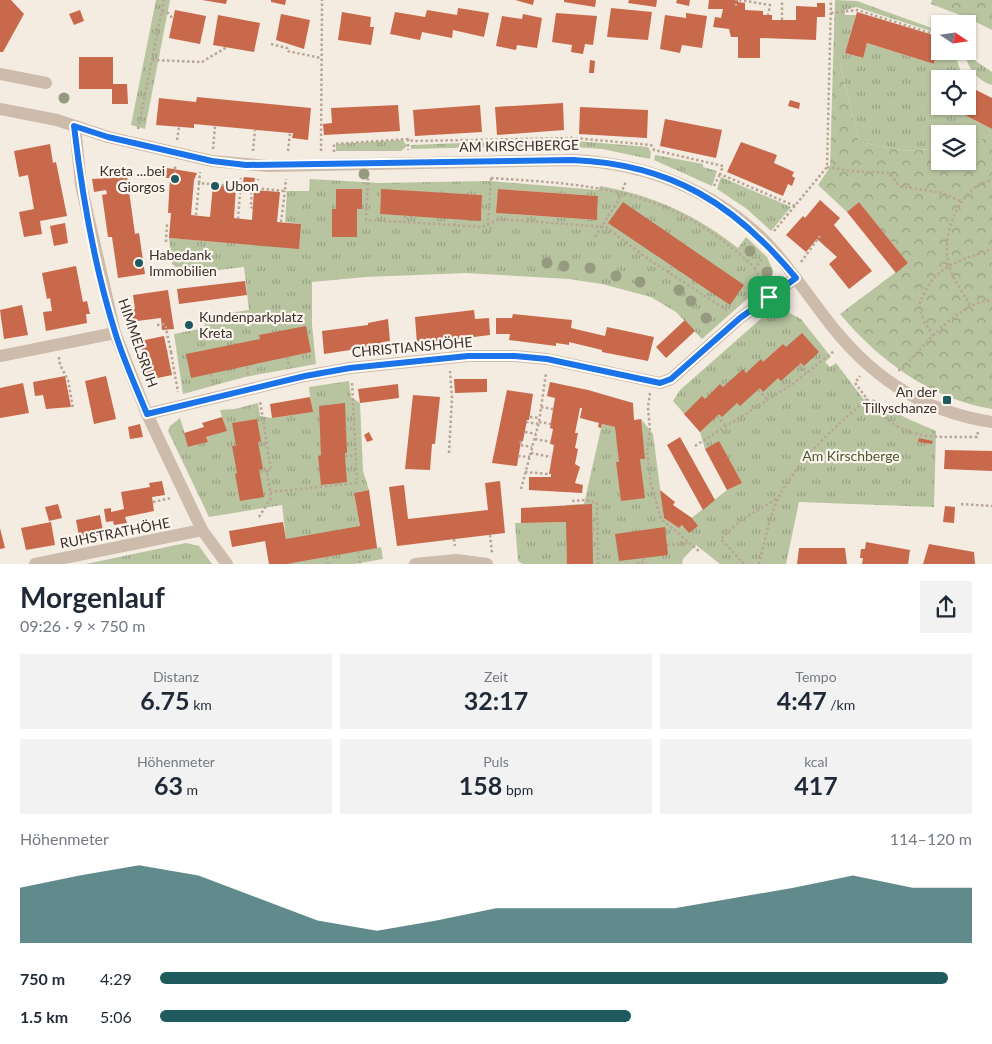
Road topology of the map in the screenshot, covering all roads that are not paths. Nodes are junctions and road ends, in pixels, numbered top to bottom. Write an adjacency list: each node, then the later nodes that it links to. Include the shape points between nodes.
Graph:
1 (0, 74): 2 (street)
2 (46, 83)
3 (0, 110): 4 (street)
4 (74, 126): 5 (street, AM KIRSCHBERGE, via 229,163 269,166 573,160 629,167 666,178 727,210 764,241); 6 (street, HIMMELSRUH, via 81,186)
5 (794, 275): 8 (street, CHRISTIANSHÖHE, via 665,382 656,383 547,359 499,356 448,358 305,376); 9 (street, AM KIRSCHBERGE, via 845,342 888,382 923,402)
6 (115, 333): 7 (street); 8 (street, HIMMELSRUH)
7 (0, 356)
8 (147, 414): 10 (street, HIMMELSRUH)
9 (986, 421)
10 (202, 530): 11 (street, RUHSTRATHÖHE); 12 (street, HIMMELSRUH)
11 (34, 564)
12 (227, 564)
13 (415, 564): 14 (street, via 456,560)
14 (486, 564)

